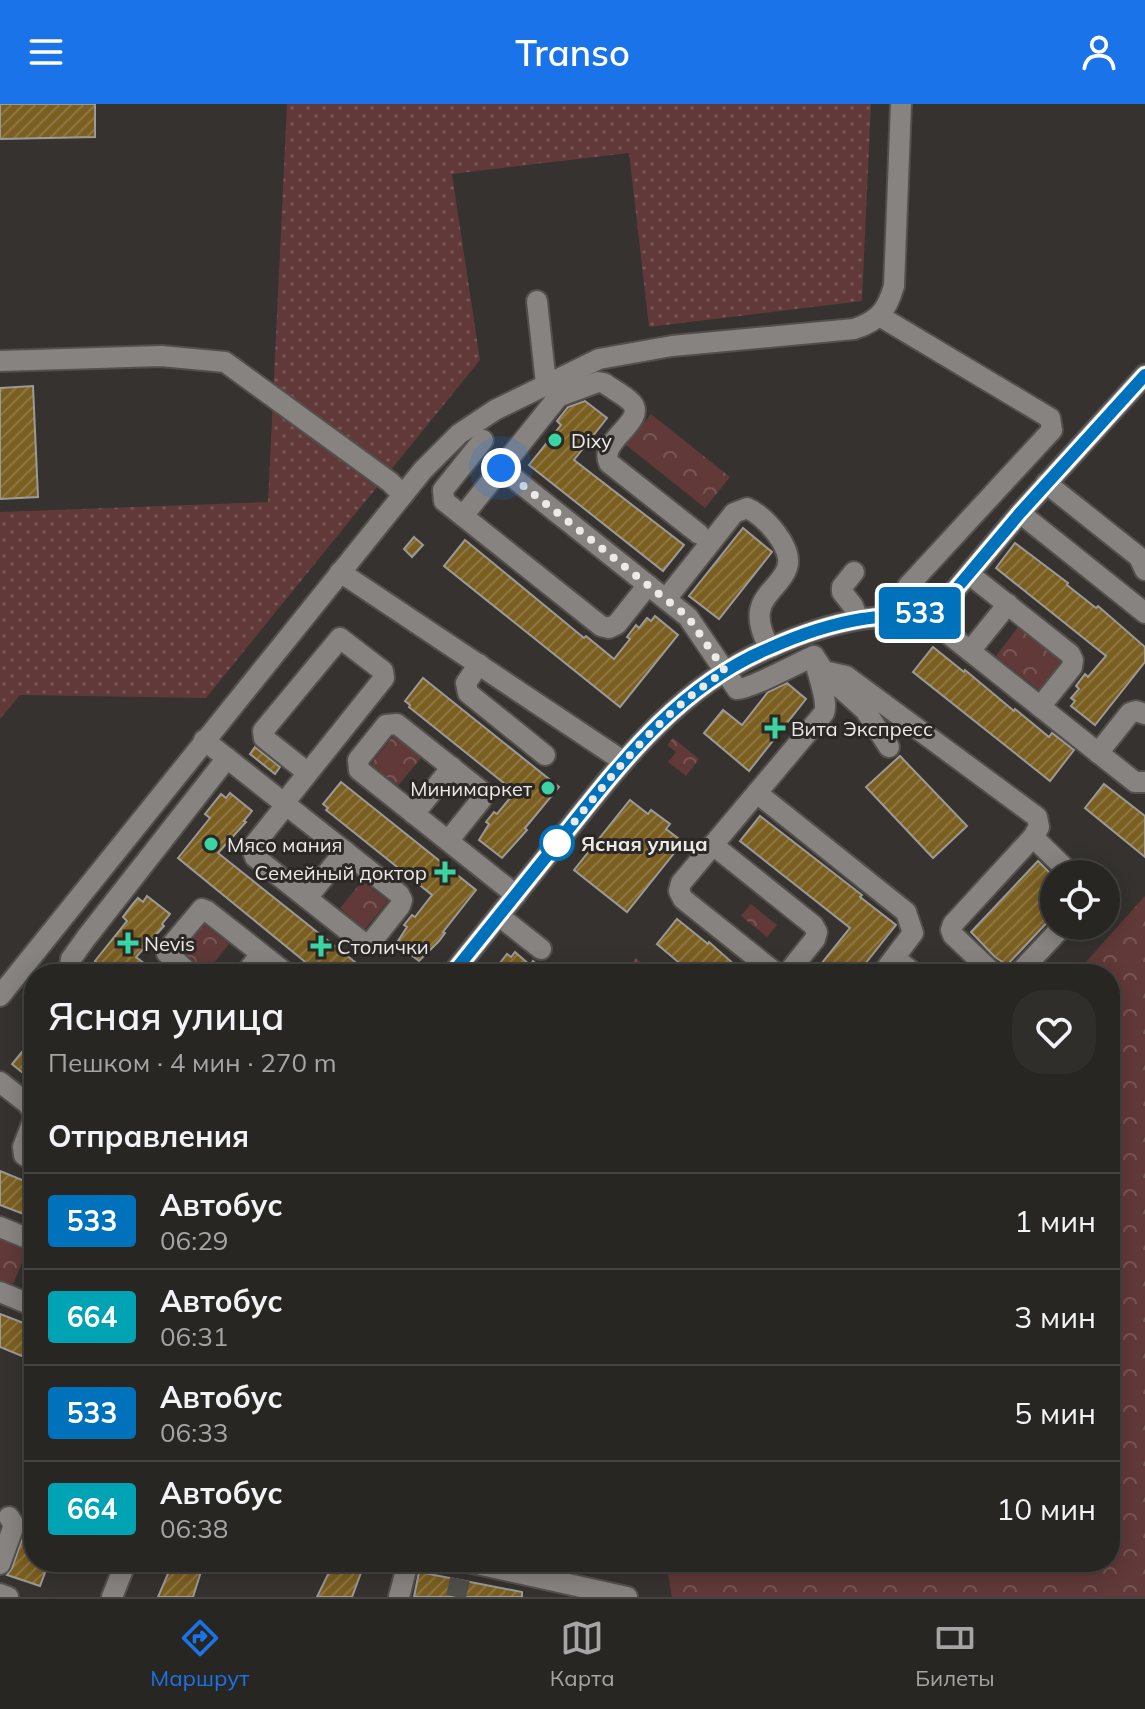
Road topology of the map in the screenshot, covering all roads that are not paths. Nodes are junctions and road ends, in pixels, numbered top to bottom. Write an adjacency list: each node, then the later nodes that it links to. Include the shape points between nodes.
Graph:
1 (901, 104): 3 (street, via 894,286)
2 (537, 301): 6 (street)
3 (881, 317): 6 (street, via 854,329 630,352 599,359); 19 (street, via 1053,424)
4 (0, 361): 10 (street, via 161,356 225,362)
5 (1145, 375): 9 (street)
6 (546, 384): 10 (street, via 459,434)
7 (483, 440): 12 (street, via 443,490 444,501)
8 (501, 468): 12 (street); 13 (street, via 558,397 604,383 635,410 608,449 609,463); 18 (street)
9 (1046, 483): 11 (street); 14 (street, via 1139,557)
10 (403, 495): 15 (street)
11 (1020, 513): 17 (street); 23 (street)
12 (463, 516): 18 (street, via 601,626 617,624)
13 (699, 534)
14 (1145, 570)
15 (340, 572): 28 (street); 33 (street)
16 (854, 572): 24 (street, via 842,592)
17 (969, 574): 21 (street); 22 (street)
18 (648, 585): 20 (street)
19 (908, 586)
20 (666, 599): 26 (street, via 734,513 754,511 775,528 788,561 787,571 760,607 760,628); 30 (street, via 688,617)
21 (1008, 604): 27 (street); 31 (street, via 1073,660)
22 (933, 611): 24 (street); 27 (street, via 946,632)
23 (1145, 613)
24 (858, 619): 25 (street)
25 (805, 634): 26 (street); 29 (street)
26 (769, 648): 30 (street)
27 (970, 651): 31 (street)
28 (479, 664): 36 (street, via 466,683 468,693); 38 (street)
29 (819, 664): 30 (street, via 744,690 737,689); 34 (street, via 865,710); 42 (street, via 827,708); 45 (street, via 846,676 1037,817)
30 (725, 671): 38 (street, via 691,693)
31 (1040, 707): 35 (street)
32 (1145, 714): 35 (street, via 1130,713)
33 (204, 740): 37 (street); 56 (street)
34 (889, 747)
35 (1098, 753): 41 (street, via 1135,782)
36 (545, 755)
37 (227, 758): 43 (street); 57 (street, via 108,907)
38 (623, 761): 50 (street)
39 (452, 767): 44 (street); 44 (street, via 397,724 386,725 358,760 359,770); 46 (street, via 482,795)
40 (308, 773): 40 (street, via 264,738 263,731 340,638 383,671 384,678); 43 (street)
41 (1145, 782)
42 (757, 793): 47 (street); 64 (street, via 906,912 913,933)
43 (285, 804): 48 (street); 51 (street, via 253,851)
44 (414, 814): 46 (street)
45 (1033, 837): 49 (street); 65 (street, via 953,924 951,930)
46 (448, 841): 50 (street)
47 (713, 845): 62 (street, via 679,891); 63 (street, via 813,925 815,939)
48 (345, 851): 51 (street); 51 (street, via 402,900 373,940 361,941)
49 (1057, 860)
50 (516, 895): 52 (street)
51 (307, 898)
52 (499, 916): 54 (street); 61 (street)
53 (1050, 940): 66 (street)
54 (541, 949)
55 (261, 954): 58 (street, via 202,909 169,948 167,953); 59 (street); 60 (street)
56 (26, 964)
57 (70, 964)
58 (179, 964)
59 (253, 964)
60 (274, 964)
61 (460, 964)
62 (764, 964)
63 (795, 964)
64 (890, 964)
65 (984, 964)
66 (1027, 964)
67 (24, 966): 68 (street)
68 (0, 996)
69 (0, 1082): 70 (street)
70 (24, 1101)
71 (0, 1227): 72 (street)
72 (24, 1237)
73 (0, 1292): 74 (street)
74 (24, 1302)
75 (9, 1517): 76 (street, via 14,1525)
76 (0, 1564)
77 (122, 1572): 82 (street)
78 (405, 1572): 83 (street)
79 (486, 1572): 84 (street)
80 (0, 1594): 81 (street)
81 (8, 1597)
82 (112, 1597)
83 (399, 1597)
84 (627, 1597)

